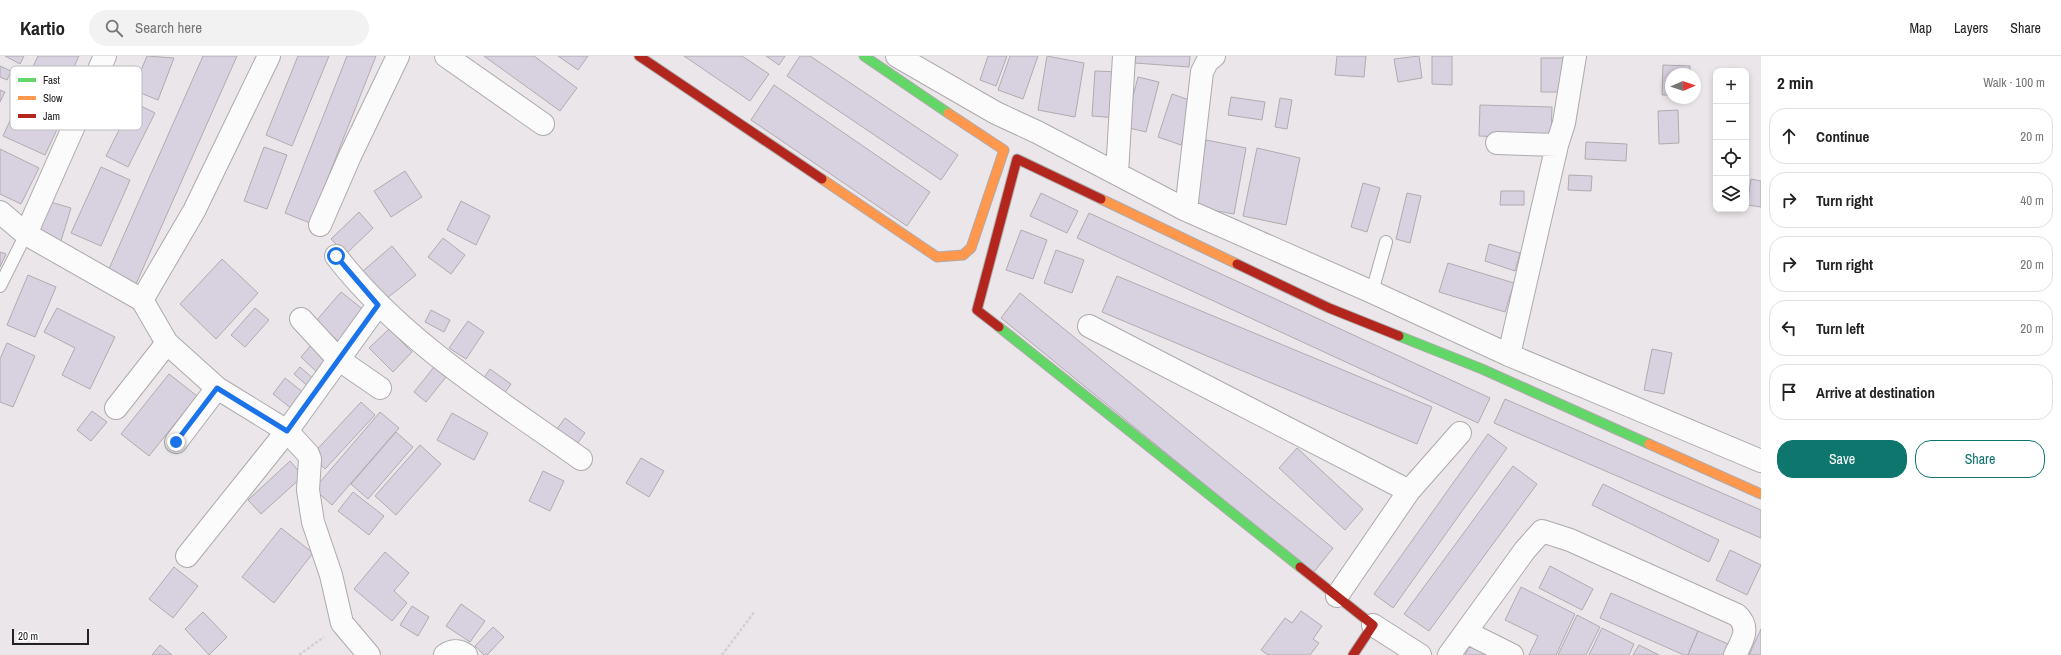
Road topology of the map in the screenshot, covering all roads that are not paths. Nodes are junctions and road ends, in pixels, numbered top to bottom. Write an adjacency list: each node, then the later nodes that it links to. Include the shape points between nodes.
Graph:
1 (105, 56): 11 (street)
2 (269, 56): 25 (street, via 194,211)
3 (398, 56): 19 (street)
4 (446, 56): 12 (street)
5 (639, 56): 6 (street, via 937,257 963,254 971,248 1004,150)
6 (864, 56)
7 (897, 56): 16 (street, via 996,113)
8 (1124, 56): 16 (street)
9 (1214, 56): 17 (street, via 1202,72)
10 (1574, 56): 15 (street, via 1564,123)
11 (101, 66)
12 (543, 124)
13 (72, 130): 20 (street)
14 (1496, 144): 15 (street)
15 (1557, 145): 30 (street)
16 (1117, 173): 17 (street)
17 (1186, 210): 24 (street)
18 (0, 212): 20 (street)
19 (320, 225)
20 (26, 234): 23 (lane); 25 (street)
21 (1386, 242): 24 (lane)
22 (336, 256): 26 (street)
23 (0, 286)
24 (1372, 292): 30 (street)
25 (142, 300): 29 (street)
26 (378, 305): 31 (street); 38 (street, via 464,376)
27 (301, 319): 31 (street)
28 (1089, 326): 40 (street)
29 (167, 343): 32 (street); 34 (street)
30 (1509, 355): 39 (street)
31 (338, 359): 33 (street); 35 (street)
32 (217, 388): 35 (street); 37 (street)
33 (380, 388)
34 (116, 408)
35 (287, 431): 42 (street); 46 (street, via 310,459 308,490 313,522 331,575 342,623)
36 (1460, 433): 40 (street)
37 (176, 442)
38 (581, 459)
39 (1761, 462)
40 (1409, 491): 43 (street)
41 (1761, 494): 43 (street, via 1482,369 1329,308 1018,159 977,310)
42 (188, 556)
43 (1337, 596): 44 (street)
44 (1372, 624): 49 (street); 50 (street)
45 (1466, 632): 51 (street); 52 (street); 53 (street, via 1525,550 1542,531 1570,540 1737,615 1745,626)
46 (369, 655)
47 (446, 655): 48 (street, via 460,651)
48 (466, 655)
49 (1353, 655)
50 (1420, 655)
51 (1449, 655)
52 (1512, 655)
53 (1735, 655)

